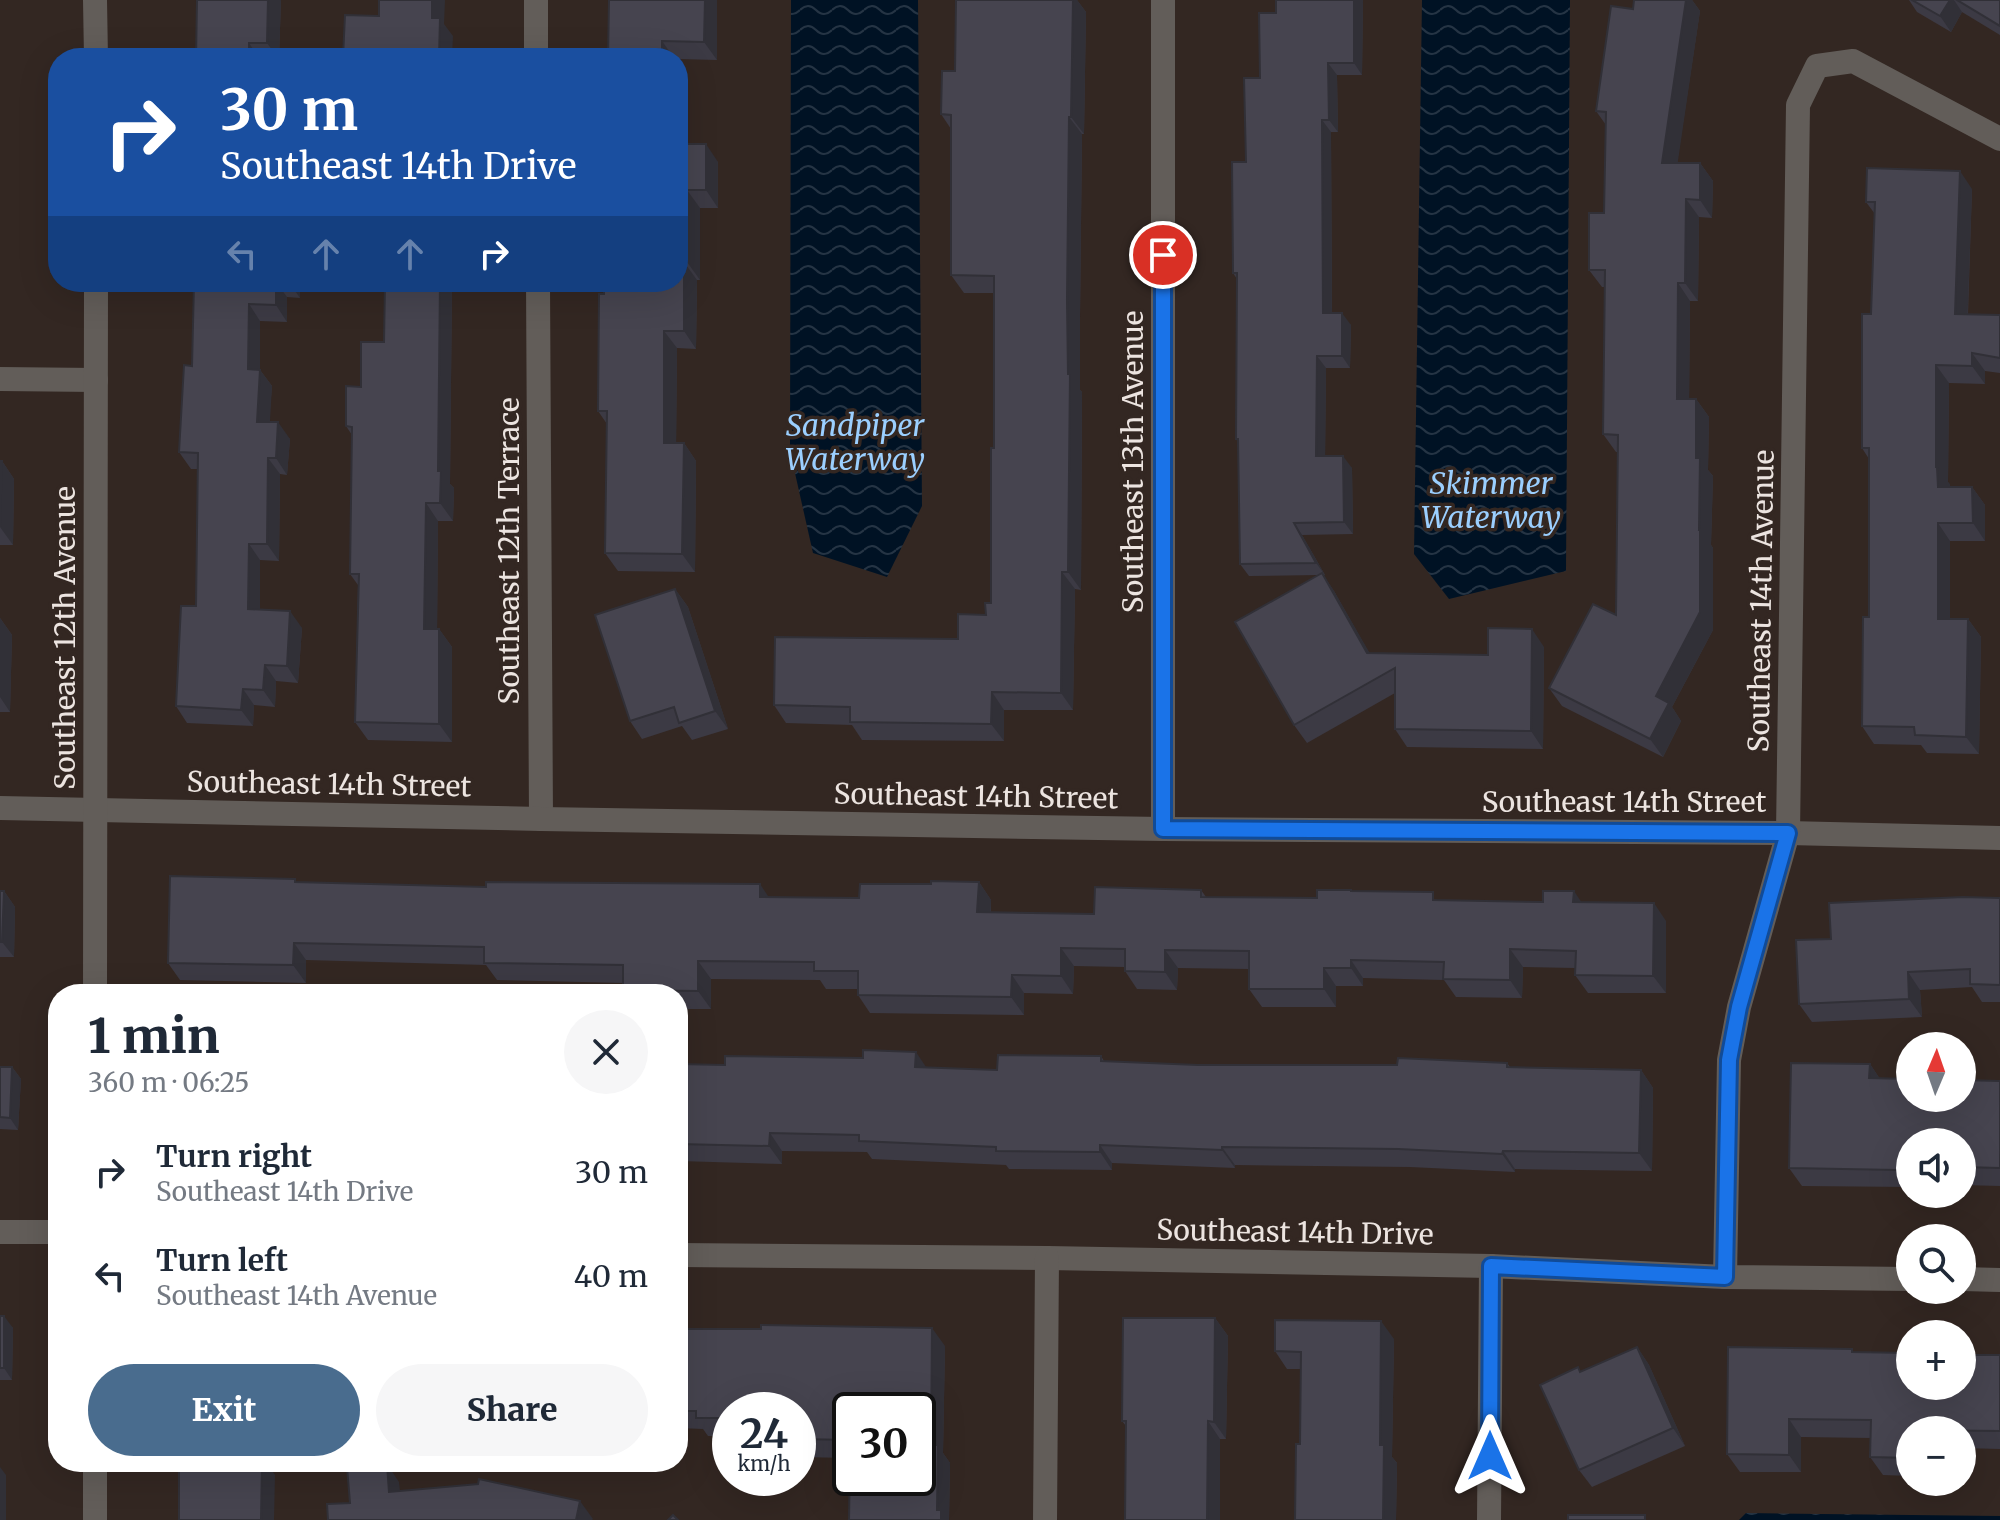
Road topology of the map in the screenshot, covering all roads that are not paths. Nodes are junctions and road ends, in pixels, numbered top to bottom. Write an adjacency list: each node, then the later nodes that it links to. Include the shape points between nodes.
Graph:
1 (95, 0): 4 (street)
2 (536, 0): 5 (street)
3 (1163, 0): 14 (street, Southeast 13th Avenue)
4 (96, 48)
5 (536, 48)
6 (2000, 139): 15 (street, Southeast 14th Avenue, via 1853,61 1817,66 1798,105)
7 (96, 292): 10 (street, Southeast 12th Avenue)
8 (538, 292): 13 (street, Southeast 12th Terrace)
9 (0, 379): 10 (street)
10 (96, 380): 12 (street, Southeast 12th Avenue)
11 (0, 808): 12 (street, Southeast 14th Street)
12 (95, 809): 13 (street, Southeast 14th Street); 17 (street, Southeast 12th Avenue)
13 (541, 819): 14 (street, Southeast 14th Street)
14 (1163, 829): 15 (street, Southeast 14th Street)
15 (1788, 833): 16 (street, Southeast 14th Street); 23 (street, Southeast 14th Avenue, via 1729,1060)
16 (2000, 838)
17 (95, 984)
18 (0, 1232): 19 (street)
19 (48, 1232)
20 (688, 1255): 21 (street, Southeast 14th Drive)
21 (1047, 1258): 22 (street, Southeast 14th Drive); 29 (street)
22 (1491, 1266): 23 (street, Southeast 14th Drive); 30 (street)
23 (1725, 1277): 24 (street, Southeast 14th Drive)
24 (1896, 1279)
25 (1976, 1279): 26 (street)
26 (2000, 1280)
27 (95, 1472): 28 (street)
28 (95, 1520)
29 (1045, 1520)
30 (1489, 1520)

